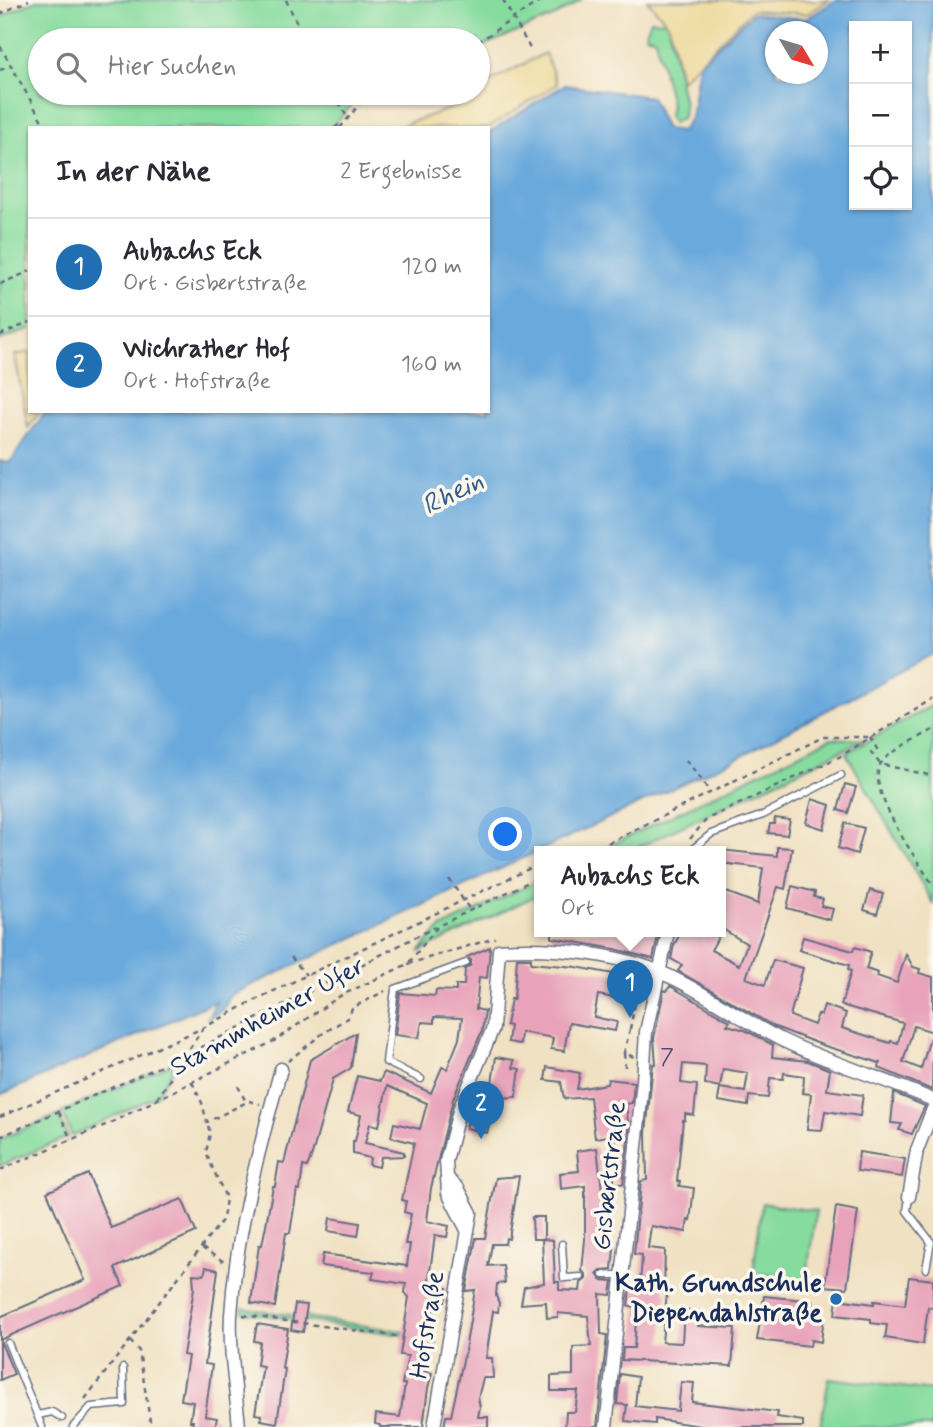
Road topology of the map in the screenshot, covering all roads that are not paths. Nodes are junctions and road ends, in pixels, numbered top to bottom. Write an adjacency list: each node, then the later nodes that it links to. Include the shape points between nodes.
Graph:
1 (841, 775): 2 (lane, via 763,815 711,834)
2 (696, 846)
3 (667, 937): 5 (street, Gisbertstraße)
4 (466, 964): 7 (lane, Stammheimer Ufer, via 395,989 386,1062)
5 (660, 972): 8 (street, via 782,1040); 14 (street, Gisbertstraße, via 646,1032); 23 (street, Hofstraße, via 576,952 498,947 493,1028 460,1107 446,1161 447,1178 471,1213)
6 (282, 1069): 22 (street, via 249,1188 231,1313)
7 (421, 1079)
8 (933, 1100)
9 (933, 1109): 10 (street, via 917,1150)
10 (909, 1197): 12 (lane, via 907,1212 931,1242)
11 (562, 1244): 15 (lane, via 564,1278)
12 (926, 1269)
13 (603, 1275): 14 (lane)
14 (623, 1275): 24 (street, Gisbertstraße)
15 (581, 1277)
16 (8, 1343): 18 (lane)
17 (123, 1368): 21 (lane, via 124,1404 91,1407)
18 (38, 1415): 19 (lane, via 52,1412); 20 (lane)
19 (62, 1418)
20 (42, 1427)
21 (73, 1427)
22 (239, 1427)
23 (434, 1427)
24 (607, 1427)

